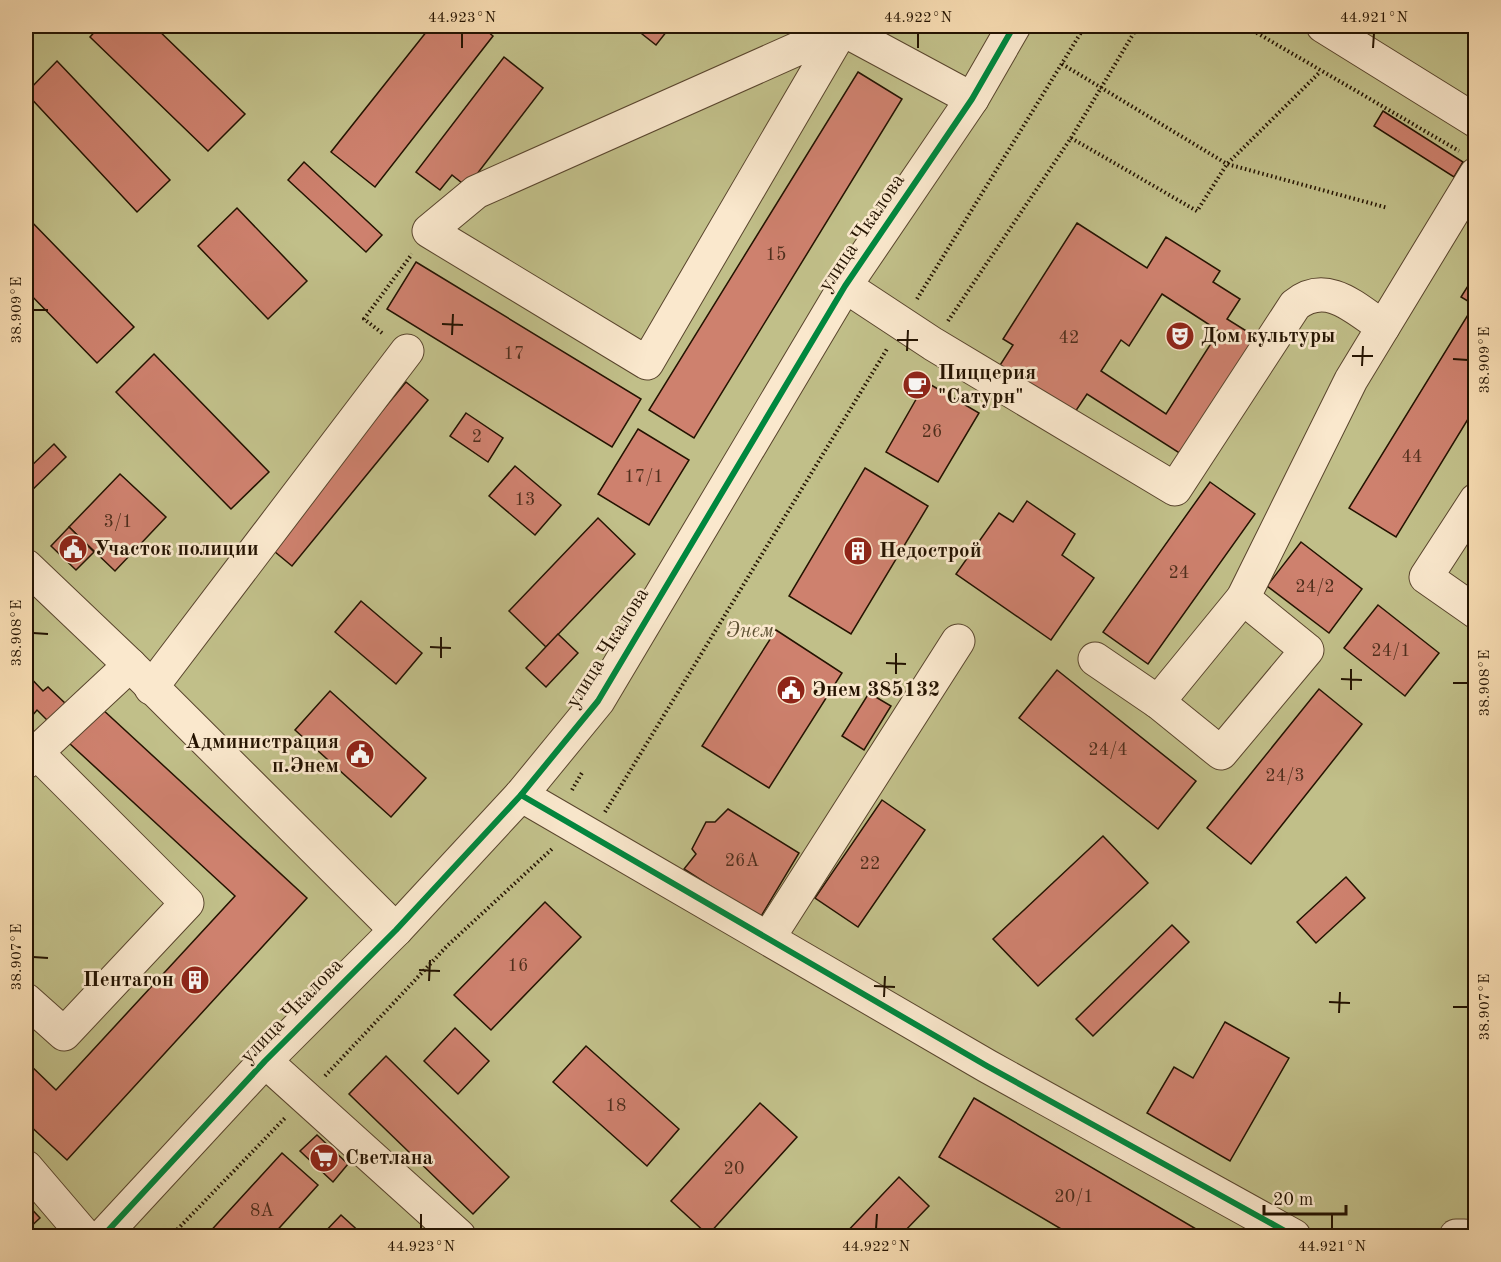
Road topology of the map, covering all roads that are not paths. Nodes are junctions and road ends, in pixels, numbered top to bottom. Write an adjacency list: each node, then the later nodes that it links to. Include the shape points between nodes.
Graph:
1 (1014, 26): 4 (street, улица Чкалова)
2 (1323, 26): 5 (street)
3 (842, 29): 3 (street, via 647,363 429,231 476,192); 4 (street)
4 (972, 99): 7 (street, улица Чкалова)
5 (1476, 121)
6 (1470, 164): 8 (street)
7 (845, 285): 8 (street, via 933,344 1176,489 1295,305 1306,296 1337,296); 19 (street, улица Чкалова, via 598,701)
8 (1383, 327): 12 (street, via 1351,380)
9 (407, 351): 16 (street)
10 (1476, 500): 13 (street, via 1426,577)
11 (26, 566): 16 (street)
12 (1243, 598): 17 (street); 17 (street, via 1306,650 1221,753)
13 (1476, 612)
14 (958, 641): 21 (street)
15 (1095, 659): 17 (street)
16 (141, 677): 18 (street); 20 (street)
17 (1158, 702)
18 (31, 757): 22 (street, via 187,903 64,1034)
19 (520, 795): 20 (street, улица Чкалова); 21 (street)
20 (396, 930): 23 (street, улица Чкалова)
21 (769, 937): 28 (street, via 987,1066)
22 (26, 1000)
23 (265, 1061): 26 (street, улица Чкалова); 27 (street)
24 (26, 1167): 25 (street)
25 (85, 1236)
26 (103, 1236)
27 (459, 1236)
28 (1294, 1236)
29 (1456, 1236): 30 (street)
30 (1464, 1236)

